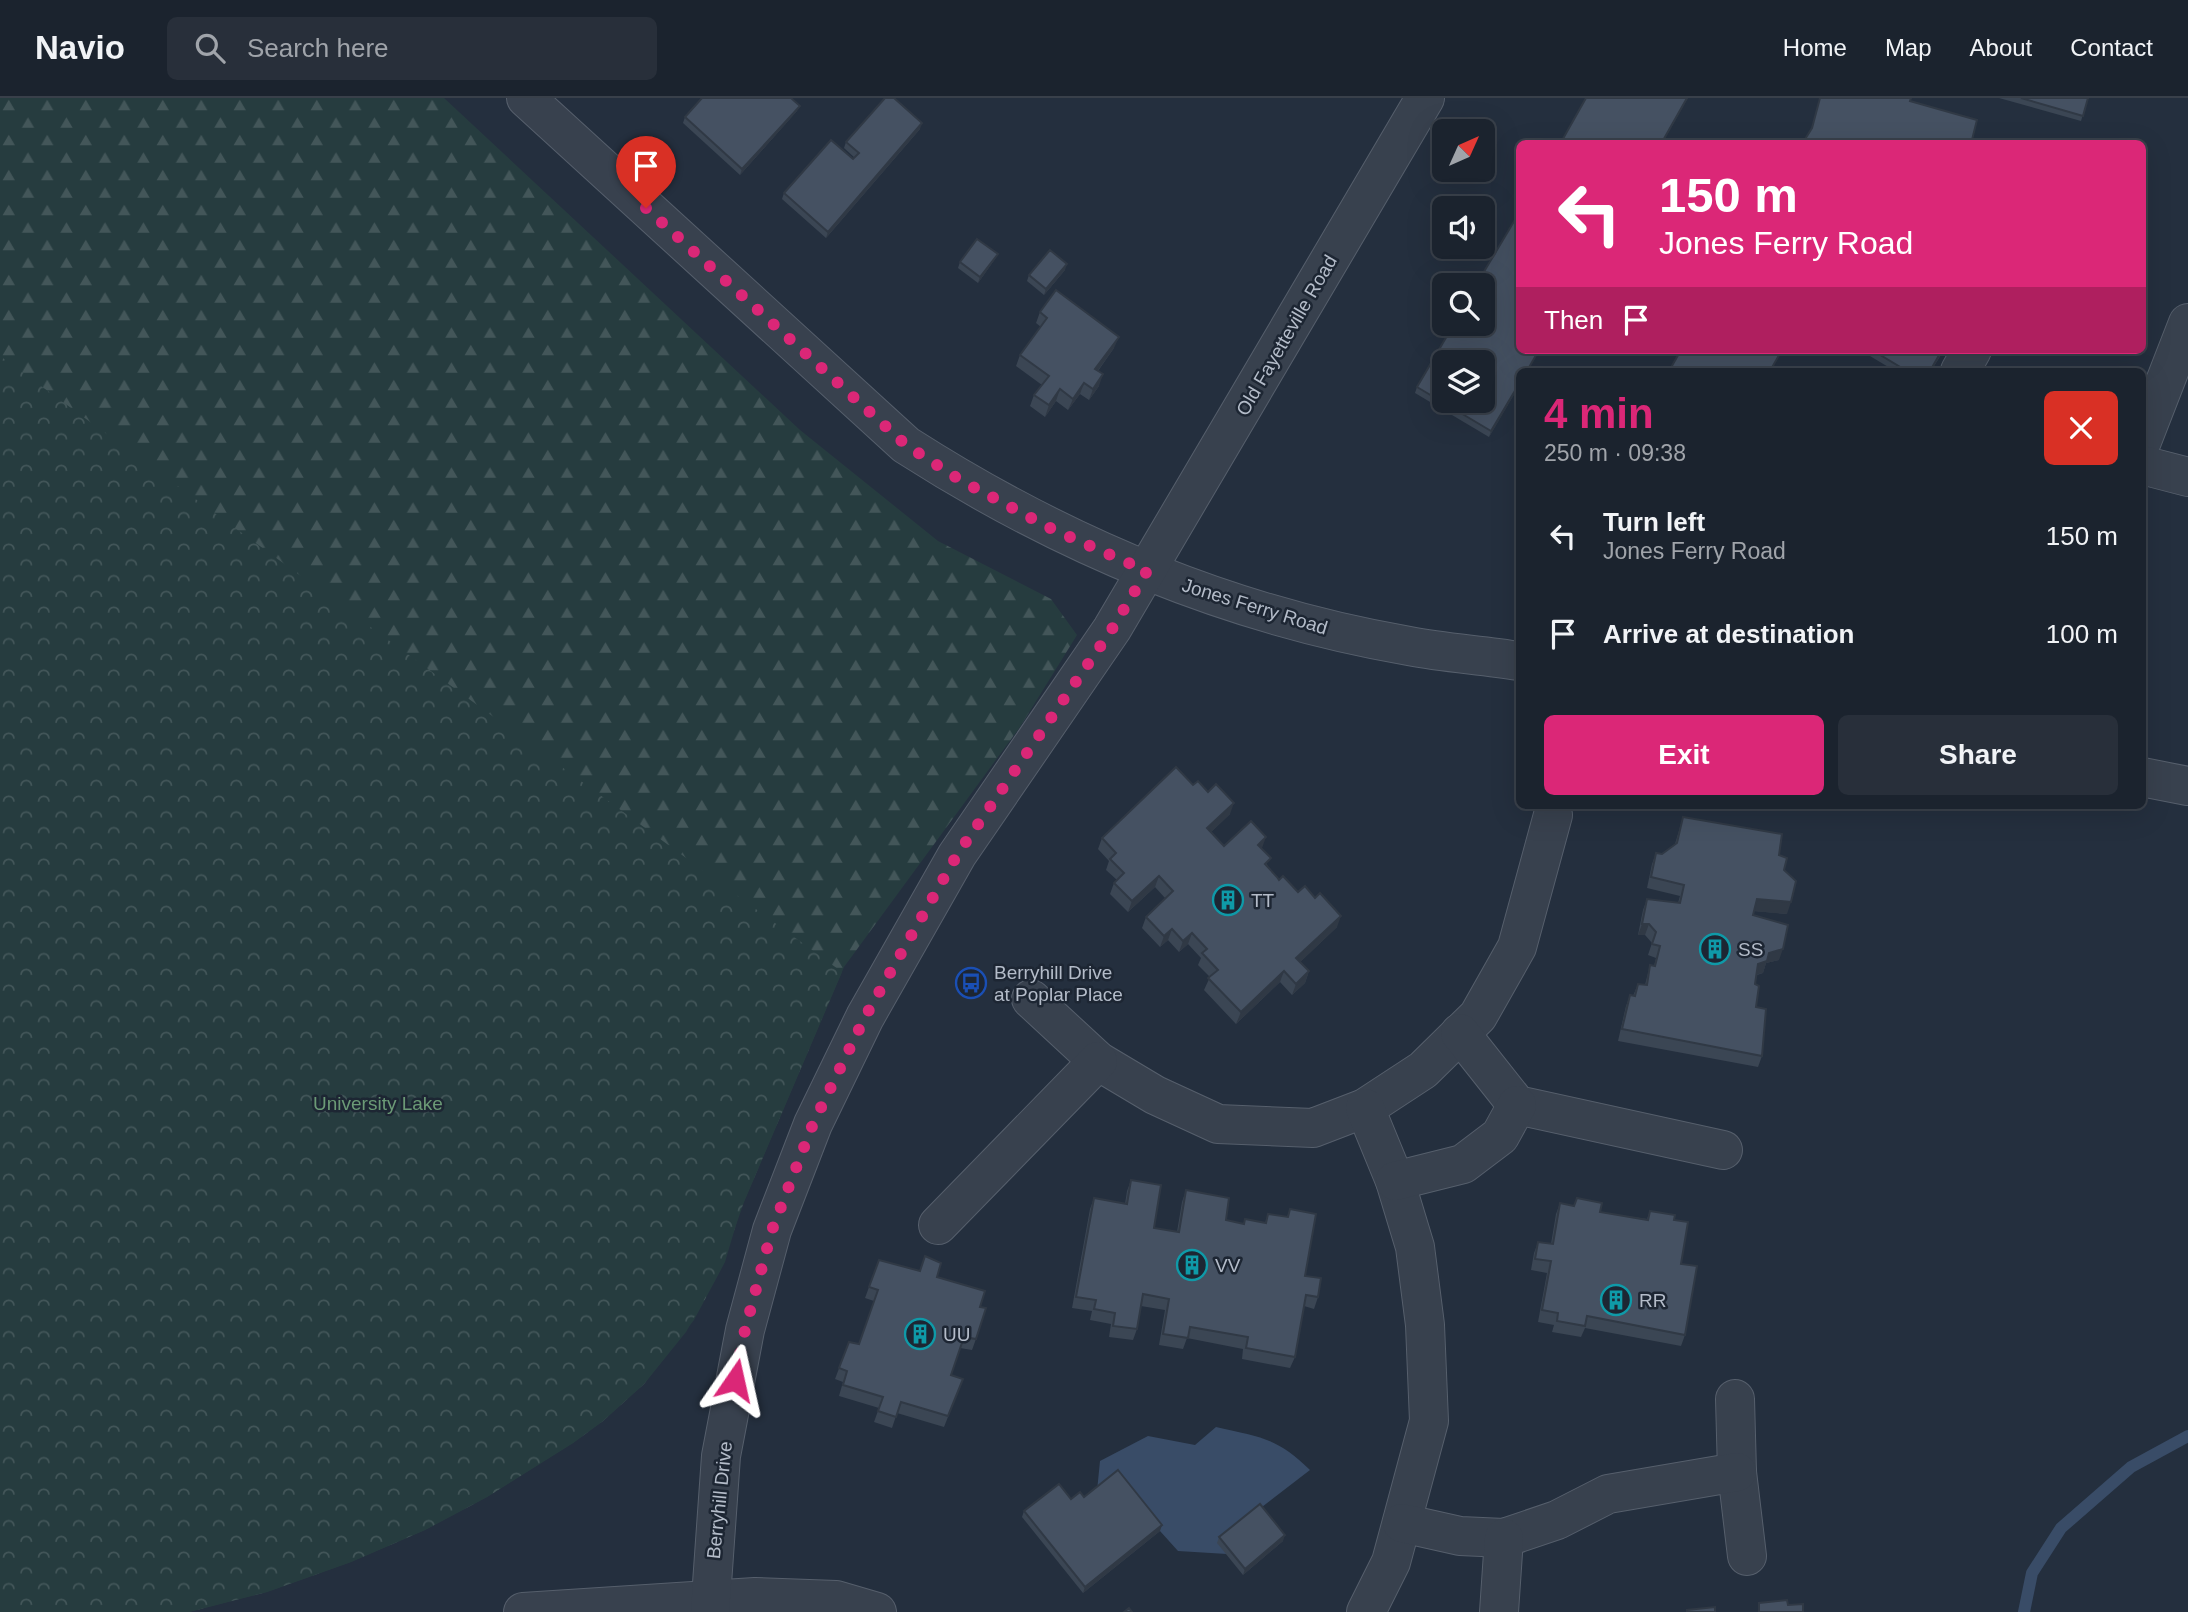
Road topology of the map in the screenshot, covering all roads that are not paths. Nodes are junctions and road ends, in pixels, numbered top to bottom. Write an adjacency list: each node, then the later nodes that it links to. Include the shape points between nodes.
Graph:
1 (526, 98): 8 (street, Jones Ferry Road, via 906,445 1052,529)
2 (1425, 98): 8 (street, Old Fayetteville Road)
3 (2188, 323): 4 (street)
4 (2175, 394): 5 (street)
5 (2146, 435)
6 (2146, 466): 7 (street)
7 (2188, 477)
8 (1147, 571): 9 (street, Jones Ferry Road, via 1281,617 1408,646); 26 (street, Berryhill Drive, via 957,855 865,1017 813,1124 772,1230 745,1330 721,1456)
9 (1516, 661)
10 (2146, 778): 11 (street)
11 (2188, 786)
12 (1553, 815): 14 (street, via 1517,947 1478,1016)
13 (1031, 999): 15 (street)
14 (1460, 1033): 16 (street); 17 (street, via 1423,1070)
15 (1098, 1060): 17 (street, via 1155,1095 1218,1124 1313,1128); 20 (street)
16 (1517, 1105): 18 (street); 19 (street, via 1500,1136 1463,1164)
17 (1365, 1108): 19 (street)
18 (1723, 1150)
19 (1395, 1181): 23 (street, via 1415,1247 1425,1325 1429,1421)
20 (938, 1225)
21 (1735, 1399): 22 (street)
22 (1737, 1472): 24 (street, via 1608,1494 1557,1520); 25 (street)
23 (1402, 1523): 24 (street, via 1460,1536); 29 (street, via 1391,1562)
24 (1504, 1538): 30 (street)
25 (1747, 1556)
26 (710, 1606): 27 (street); 28 (street, via 755,1597 836,1600)
27 (523, 1612)
28 (877, 1612)
29 (1366, 1612)
30 (1499, 1612)

